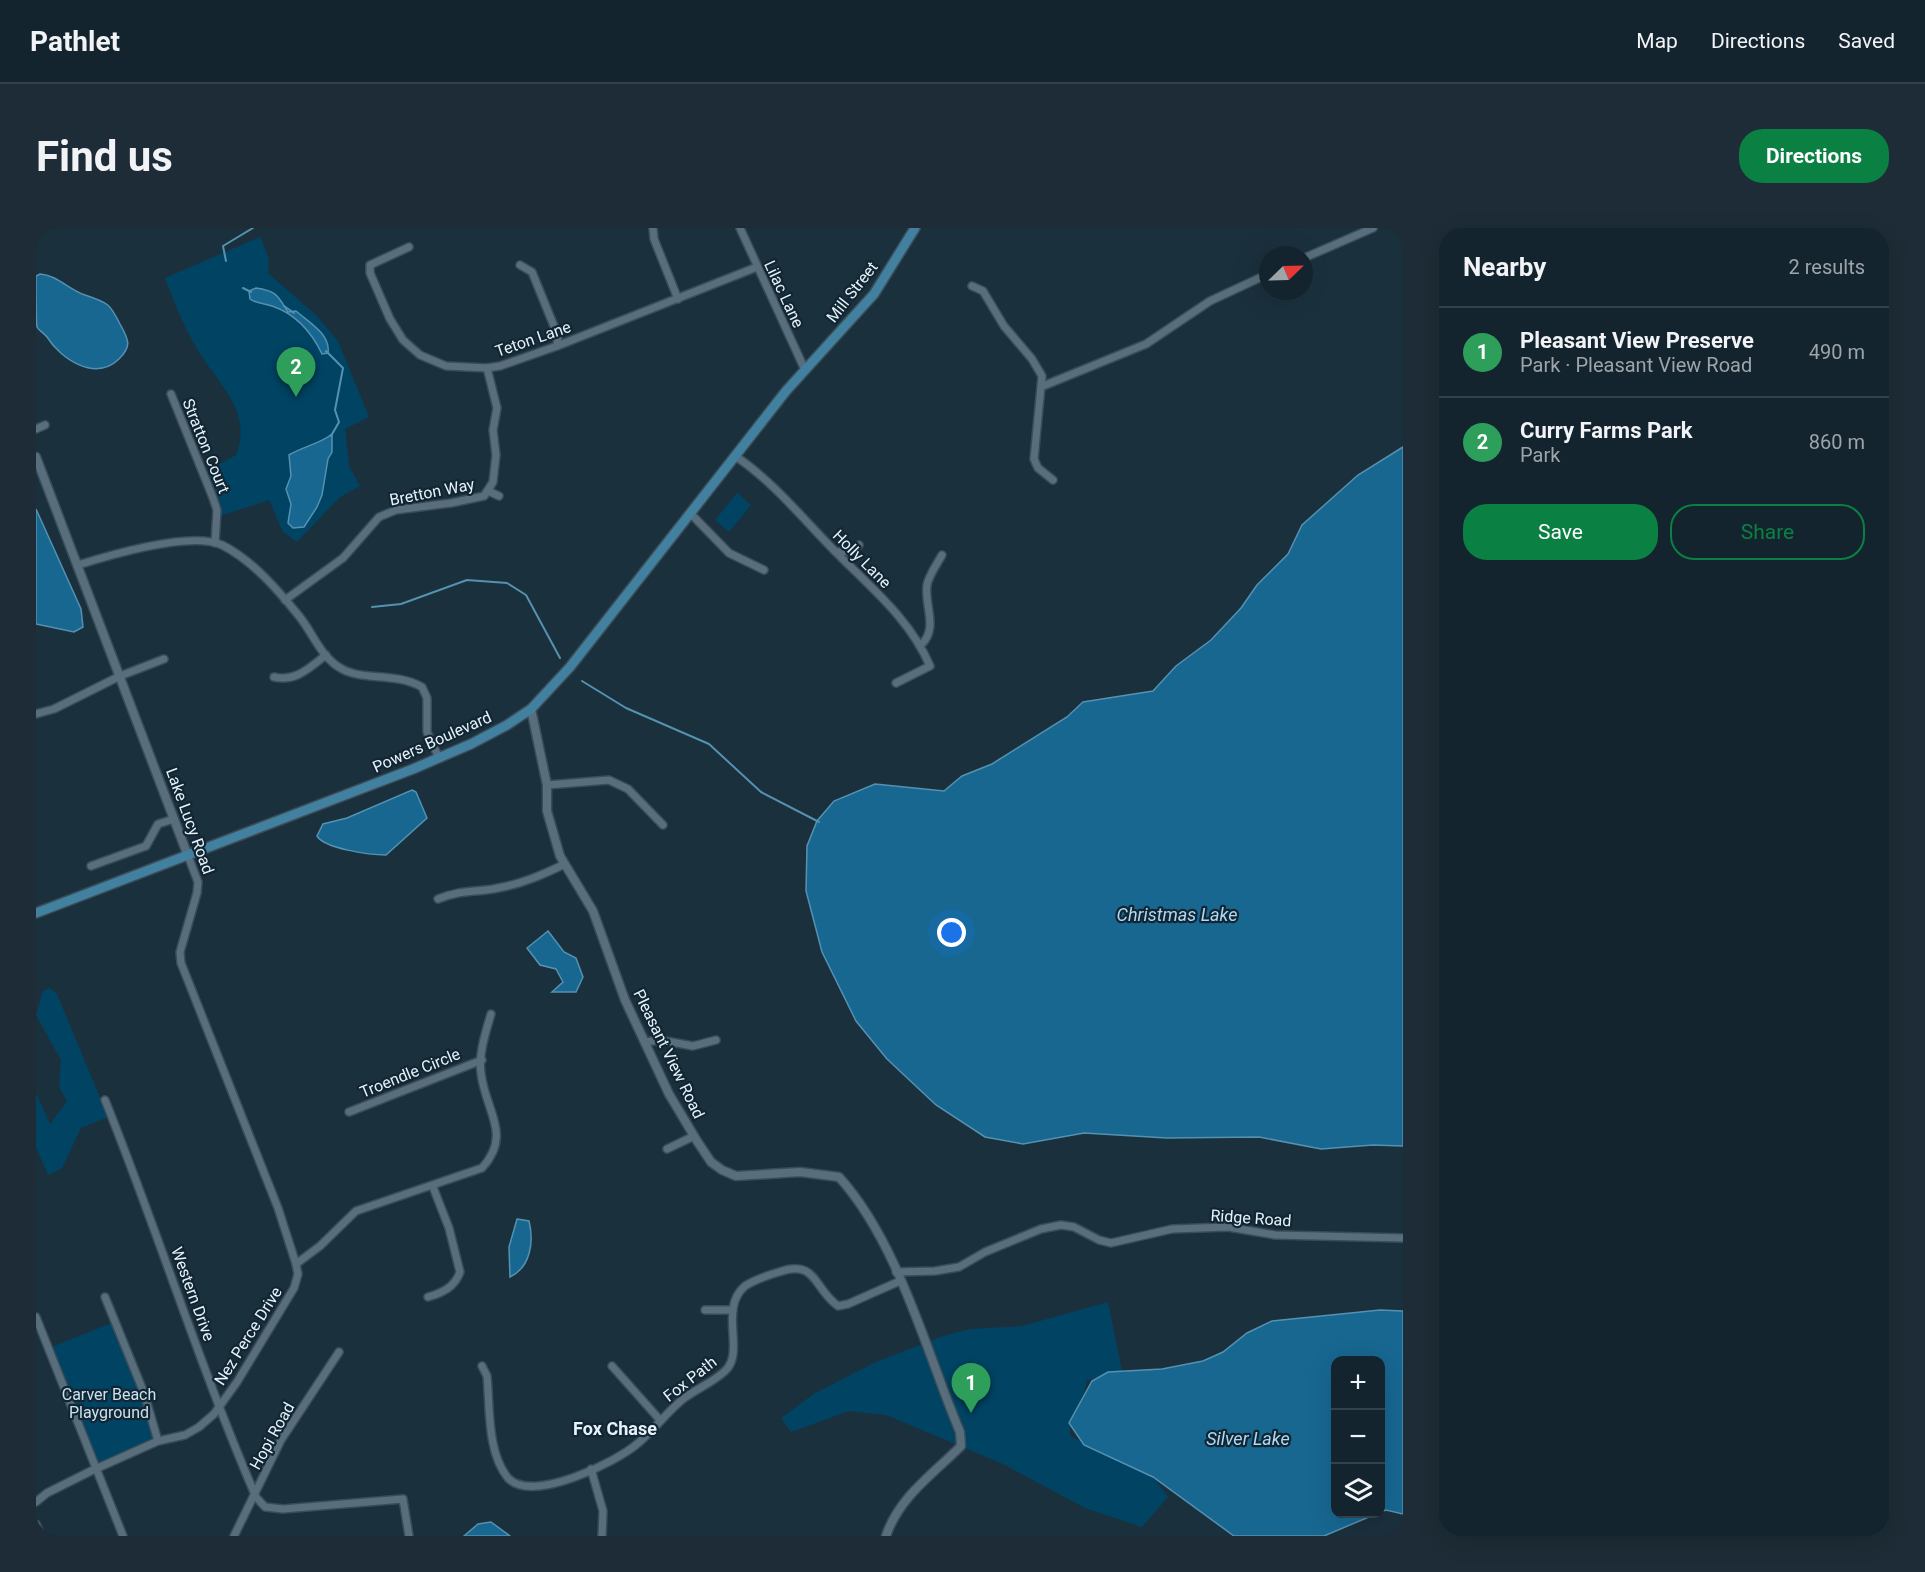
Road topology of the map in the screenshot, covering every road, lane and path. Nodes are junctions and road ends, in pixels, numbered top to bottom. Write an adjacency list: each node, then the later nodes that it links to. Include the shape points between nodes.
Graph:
1 (653, 228): 11 (street)
2 (741, 228): 8 (street, Lilac Lane)
3 (915, 228): 14 (main road, Mill Street, via 874,294)
4 (1372, 228): 6 (street)
5 (408, 247): 13 (street, Teton Lane, via 370,265 390,319 420,355 446,366)
6 (1313, 254)
7 (520, 266): 12 (street, via 532,273 558,336)
8 (757, 267): 11 (street, Teton Lane); 14 (street, Lilac Lane)
9 (1259, 278): 15 (street, via 1210,301 1146,344)
10 (972, 285): 15 (street, via 983,291 1004,326 1032,359)
11 (678, 299): 12 (street, Teton Lane)
12 (557, 346): 13 (street, Teton Lane)
13 (487, 368): 23 (street, Bretton Way, via 497,408 493,430 494,482)
14 (805, 370): 19 (main road, Powers Boulevard)
15 (1043, 386): 22 (street, via 1034,459 1038,468)
16 (171, 394): 26 (street, Stratton Court, via 212,492 217,510)
17 (45, 425): 18 (street)
18 (36, 429)
19 (735, 456): 25 (main road, Powers Boulevard); 28 (street, Holly Lane, via 771,485)
20 (36, 457): 21 (street, Lake Lucy Road)
21 (40, 478): 30 (street, Lake Lucy Road)
22 (1053, 480)
23 (488, 491): 24 (street); 32 (street, Bretton Way, via 471,500 396,510 379,517 343,558)
24 (499, 496)
25 (691, 514): 31 (street, via 729,553); 39 (main road, Powers Boulevard, via 587,648)
26 (214, 543): 30 (street, via 148,546); 32 (street, via 242,557)
27 (859, 545): 28 (street, via 854,551)
28 (836, 552): 33 (street, Holly Lane, via 901,617)
29 (942, 555): 33 (street, via 927,583 931,628)
30 (78, 565): 36 (street, Lake Lucy Road)
31 (764, 570)
32 (285, 600): 34 (street)
33 (921, 645): 38 (street, Holly Lane, via 930,666)
34 (326, 655): 37 (street, via 296,677); 41 (street, via 342,669 387,675 422,687 428,705 427,732)
35 (164, 659): 36 (street)
36 (120, 676): 40 (street); 43 (street, Lake Lucy Road)
37 (274, 677)
38 (896, 683)
39 (531, 709): 41 (main road, Powers Boulevard); 42 (street, Pleasant View Road)
40 (36, 714)
41 (439, 758): 45 (main road, Powers Boulevard)
42 (547, 785): 44 (street, via 609,780 628,789); 46 (street, Pleasant View Road, via 547,811)
43 (174, 819): 45 (street, Lake Lucy Road); 47 (street, via 158,824 146,846)
44 (663, 825)
45 (188, 856): 49 (main road, Powers Boulevard); 60 (street, Lake Lucy Road, via 198,882 180,952 182,963 278,1208)
46 (565, 864): 48 (street, via 497,889 458,891); 52 (street, Pleasant View Road, via 592,911)
47 (91, 866)
48 (438, 899)
49 (36, 913)
50 (491, 1014): 53 (street)
51 (716, 1040): 52 (street, via 693,1046 660,1040)
52 (645, 1042): 56 (street, Pleasant View Road)
53 (482, 1060): 55 (street, Troendle Circle); 58 (street, via 480,1071 498,1138 493,1155 482,1168)
54 (105, 1100): 70 (street, Western Drive, via 189,1320)
55 (349, 1112)
56 (694, 1136): 57 (street); 61 (street, Pleasant View Road, via 711,1162 736,1176 800,1172 839,1177 862,1204)
57 (667, 1149)
58 (433, 1187): 60 (street, via 356,1211); 63 (street, via 460,1272 447,1290)
59 (1403, 1238): 61 (street, Ridge Road, via 1275,1235 1228,1227 1172,1229 1111,1243 1060,1225 985,1252 959,1267)
60 (296, 1264): 70 (street, Nez Perce Drive, via 294,1288)
61 (898, 1277): 65 (street, via 838,1306 828,1299 810,1273 794,1267 745,1286); 83 (street, Pleasant View Road, via 960,1432 961,1446 905,1500)
62 (105, 1297): 72 (street, via 144,1393)
63 (428, 1297)
64 (705, 1310): 65 (street)
65 (733, 1310): 71 (street, Fox Path, via 733,1358 727,1370)
66 (36, 1317): 73 (street)
67 (339, 1352): 75 (street, Hopi Road, via 281,1440)
68 (482, 1366): 74 (street, Fox Path, via 487,1376 494,1445 501,1467 510,1479 525,1486 544,1487)
69 (612, 1366): 71 (street)
70 (218, 1409): 72 (street, Nez Perce Drive, via 185,1435); 75 (street, Western Drive)
71 (660, 1420): 74 (street, Fox Path, via 638,1444 613,1462)
72 (158, 1442): 73 (street, Nez Perce Drive)
73 (95, 1469): 76 (street, Nez Perce Drive); 79 (street)
74 (591, 1469): 82 (street, via 603,1511)
75 (255, 1497): 80 (street, Hopi Road); 81 (street, via 265,1507 283,1509 405,1501)
76 (36, 1502)
77 (36, 1524): 78 (street)
78 (41, 1536)
79 (123, 1536)
80 (234, 1536)
81 (409, 1536)
82 (602, 1536)
83 (886, 1536)

